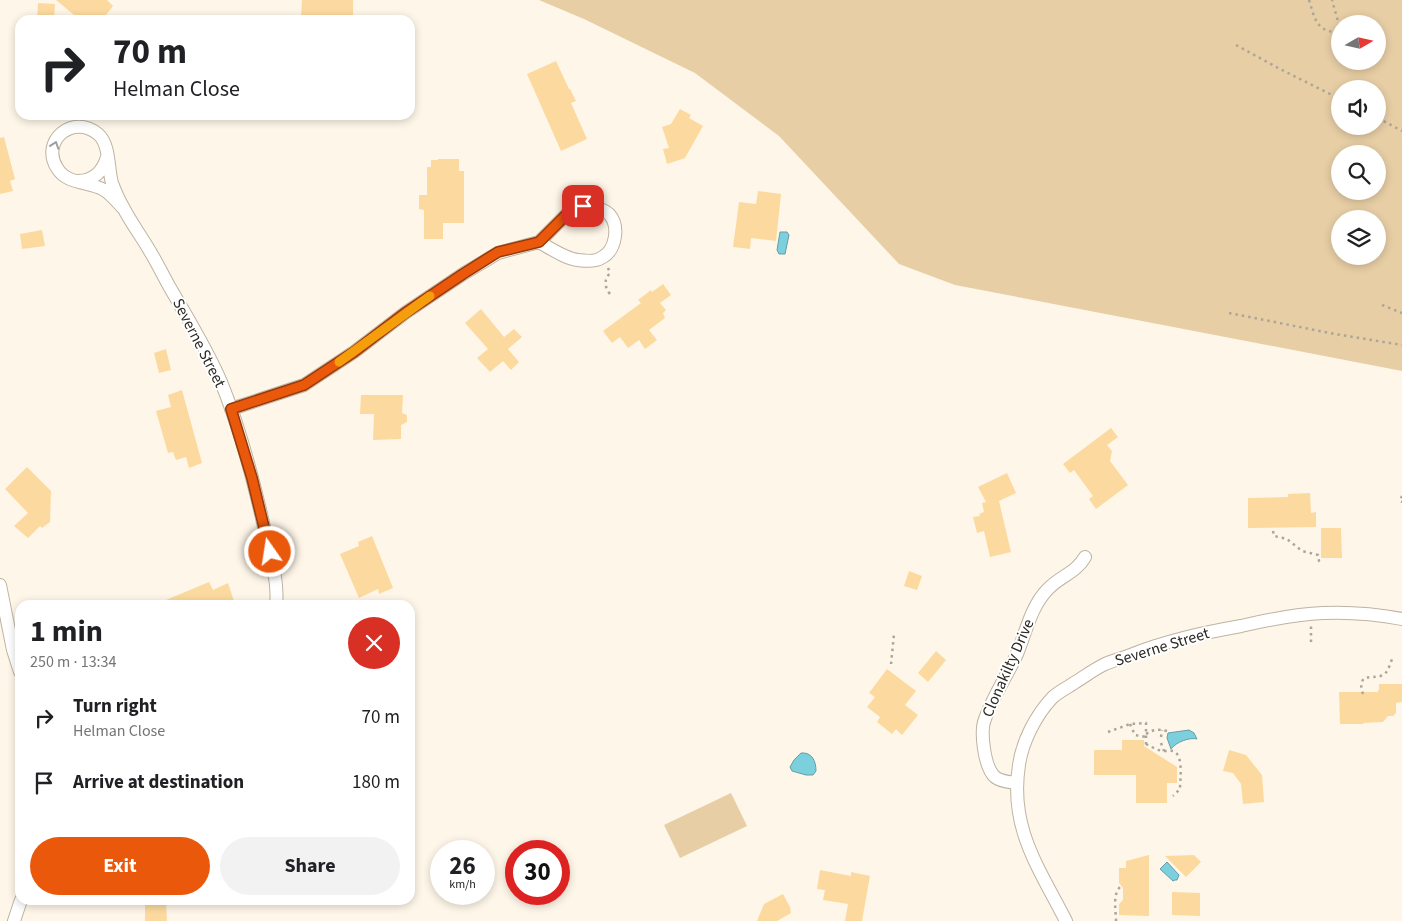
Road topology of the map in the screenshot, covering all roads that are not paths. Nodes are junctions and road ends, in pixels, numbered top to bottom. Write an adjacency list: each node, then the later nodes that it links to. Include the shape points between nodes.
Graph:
1 (107, 157): 2 (street, via 99,174 82,182); 2 (street, Severne Street, one-way to 1, via 59,172 54,164 52,151 60,134 78,126 94,130 106,144); 3 (street, Severne Street, via 112,183)
2 (76, 181): 3 (street, Severne Street, via 104,190)
3 (123, 208): 5 (street, Severne Street, via 193,327)
4 (539, 242): 4 (street, via 576,260 590,261 609,252 615,228 609,214 583,206 568,213); 5 (street, via 498,252 304,385)
5 (231, 409): 8 (street, Severne Street, via 260,510 273,569)
6 (1086, 558): 11 (street, Clonakilty Drive, via 1080,566 1048,588 1034,609 984,721 986,762 994,776)
7 (0, 585): 10 (street)
8 (276, 600)
9 (1402, 619): 11 (street, Severne Street, via 1364,613 1322,613 1270,620 1149,647 1103,665 1053,697 1041,713 1023,749)
10 (15, 656)
11 (1017, 784): 14 (street, Severne Street, via 1017,805 1026,843)
12 (19, 905): 13 (street)
13 (14, 921)
14 (1066, 921)

